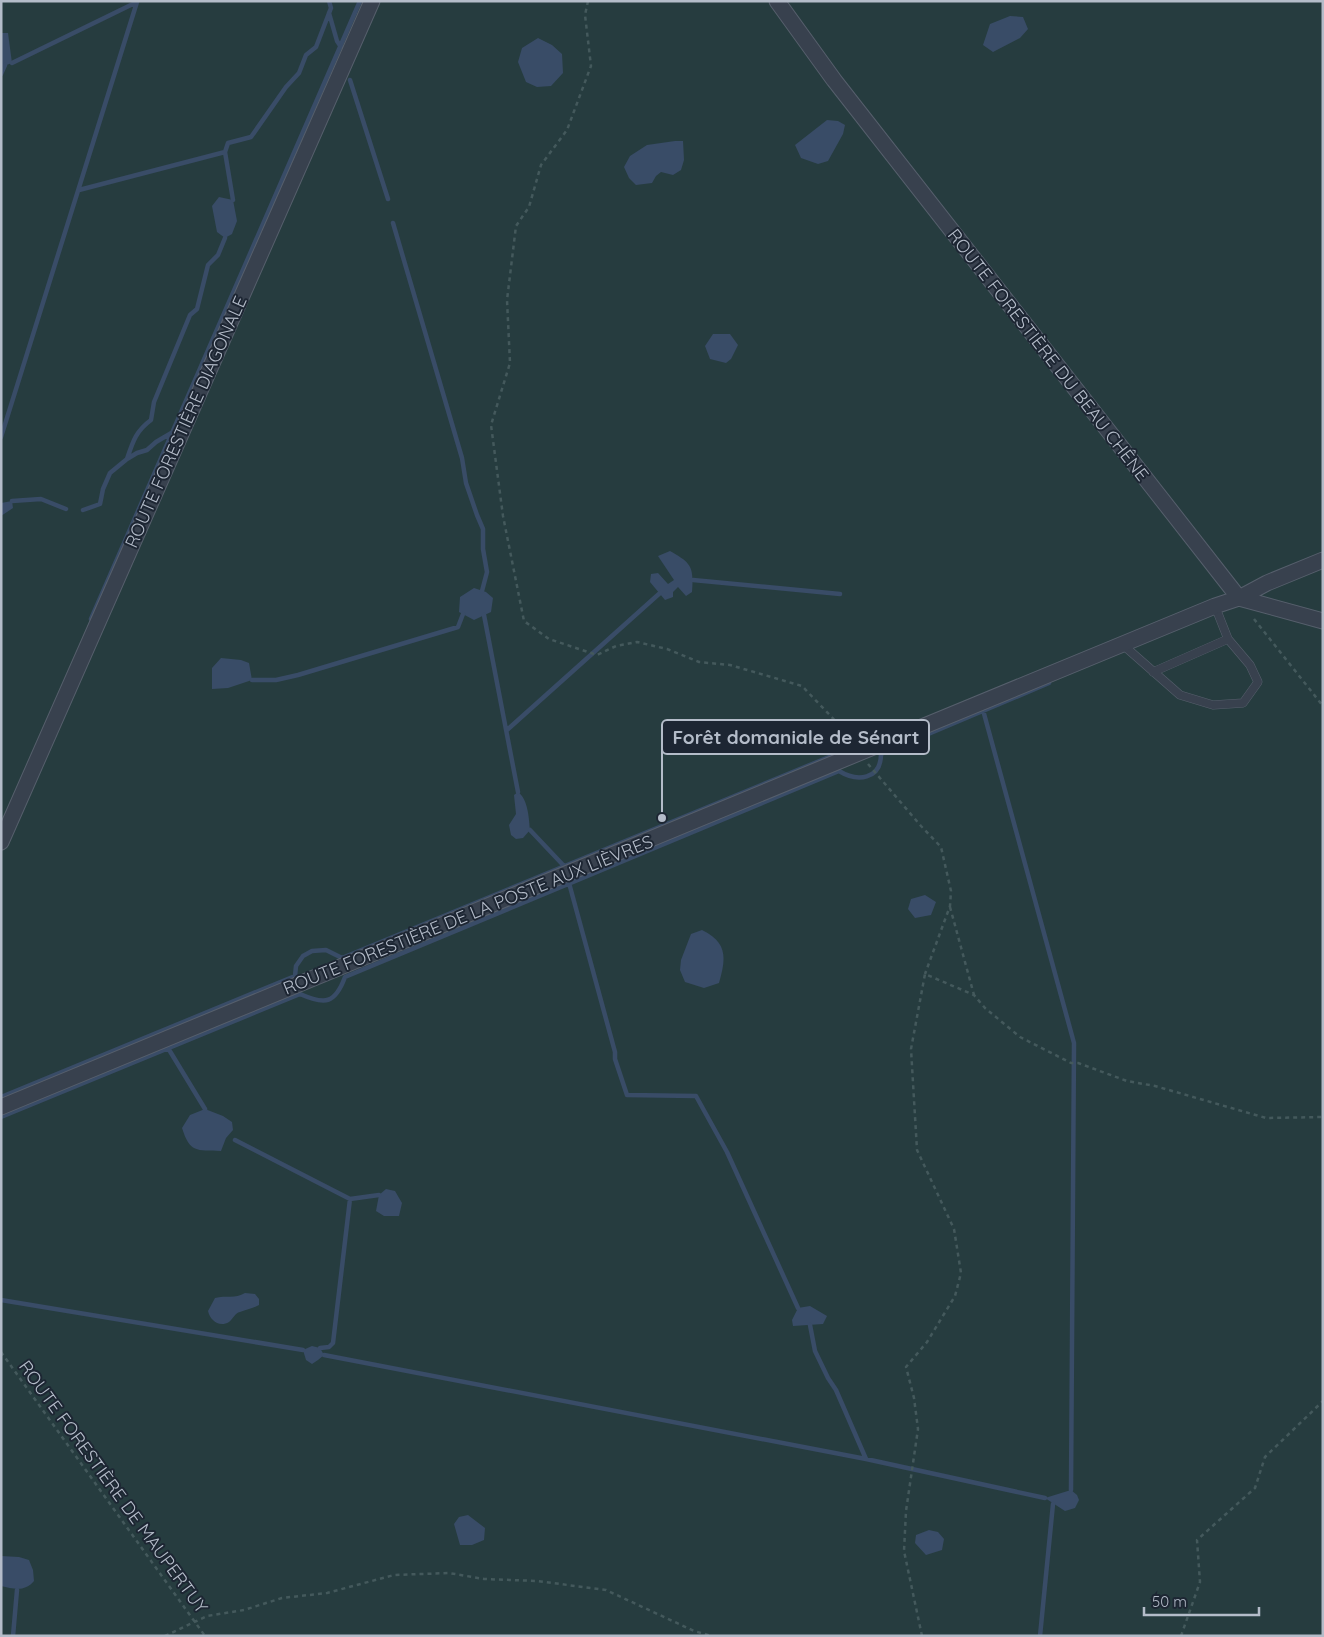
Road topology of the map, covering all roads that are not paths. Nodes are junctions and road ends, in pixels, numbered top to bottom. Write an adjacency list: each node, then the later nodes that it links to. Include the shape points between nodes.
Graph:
1 (372, 1): 10 (street, ROUTE FORESTIÈRE DIAGONALE)
2 (777, 1): 4 (street, ROUTE FORESTIÈRE DU BEAU CHÊNE, via 834,80)
3 (1323, 560): 4 (street, ROUTE FORESTIÈRE DE LA POSTE AUX LIÈVRES)
4 (1239, 598): 5 (street, ROUTE FORESTIÈRE DE LA POSTE AUX LIÈVRES); 6 (street)
5 (1216, 606): 7 (lane); 8 (street, ROUTE FORESTIÈRE DE LA POSTE AUX LIÈVRES)
6 (1323, 621)
7 (1228, 639): 9 (lane); 9 (lane, via 1250,664 1258,682 1243,704 1213,705 1180,695)
8 (1122, 644): 9 (lane); 11 (street, ROUTE FORESTIÈRE DE LA POSTE AUX LIÈVRES)
9 (1153, 672)
10 (1, 842)
11 (1, 1107)

